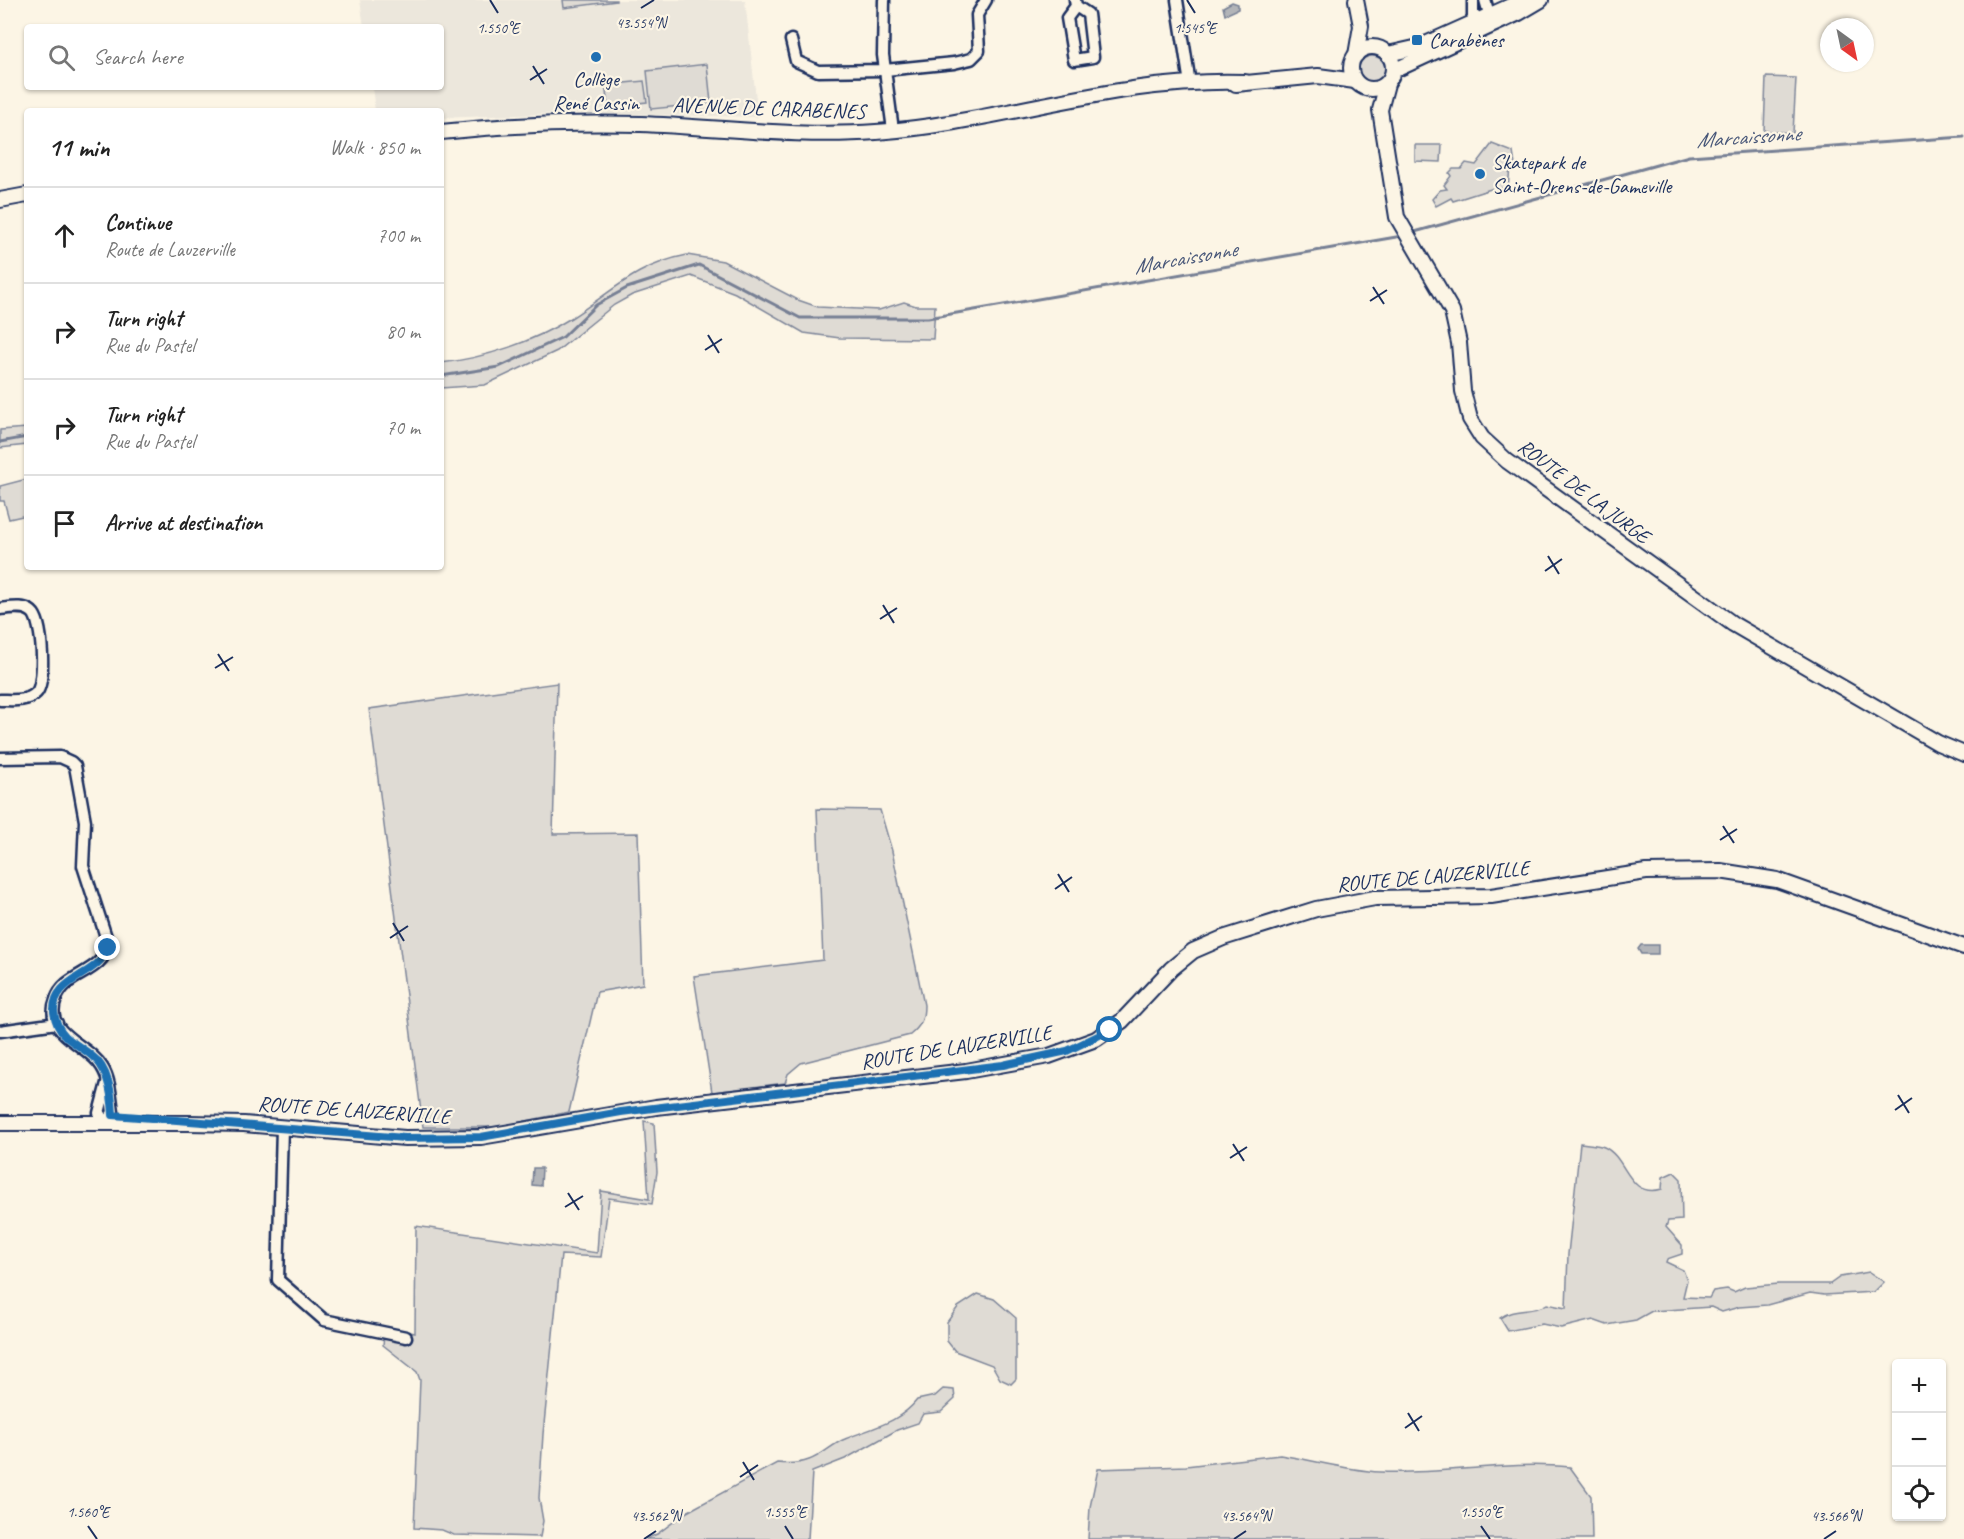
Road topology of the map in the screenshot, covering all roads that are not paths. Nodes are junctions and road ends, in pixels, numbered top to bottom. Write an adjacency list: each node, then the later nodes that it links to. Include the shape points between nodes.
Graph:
1 (884, 0): 16 (street)
2 (986, 0): 16 (street, via 977,15 980,46 971,59)
3 (1177, 0): 20 (street)
4 (1356, 0): 12 (street)
5 (1473, 0): 11 (street)
6 (1485, 0): 10 (street)
7 (1524, 0): 10 (street)
8 (1541, 0): 10 (street, via 1519,14)
9 (1076, 3): 9 (street, via 1067,18 1074,60 1093,57 1088,14)
10 (1489, 21): 11 (street); 17 (street)
11 (1473, 24): 14 (street, via 1419,47)
12 (1361, 26): 14 (street); 15 (street)
13 (791, 39): 16 (street, via 796,61 809,69)
14 (1383, 51): 15 (street, via 1370,47); 17 (street)
15 (1355, 57): 18 (street, AVENUE DE CARABENES, via 1339,70); 22 (street, via 1351,71)
16 (885, 70): 25 (street)
17 (1393, 70): 21 (street)
18 (1318, 76): 19 (street, AVENUE DE CARABENES); 22 (street, AVENUE DE CARABENES)
19 (1245, 82): 20 (street, AVENUE DE CARABENES); 23 (street, AVENUE DE CARABENES, via 1129,95)
20 (1190, 84): 23 (street, AVENUE DE CARABENES)
21 (1387, 84): 22 (street, via 1380,88); 24 (street, ROUTE DE LA JURGE)
22 (1360, 85): 24 (street, ROUTE DE LA JURGE)
23 (1093, 95): 25 (street, AVENUE DE CARABENES)
24 (1380, 110): 31 (street, ROUTE DE LA JURGE, via 1401,225 1452,311 1466,407 1475,428 1492,449 1725,619)
25 (893, 130): 26 (street, AVENUE DE CARABENES, via 811,133 590,124)
26 (444, 132)
27 (24, 196): 28 (street)
28 (0, 200)
29 (0, 609): 30 (street, via 27,609 36,616 40,627 41,678 39,690 27,699)
30 (0, 700)
31 (1964, 754)
32 (0, 758): 34 (street, via 60,757 71,762 77,772 85,822 83,866 108,943 99,964 58,993 54,1005)
33 (1964, 947): 38 (street, ROUTE DE LAUZERVILLE, via 1785,883 1720,871 1646,872 1491,896 1356,900 1204,945 1171,969 1122,1021 1096,1038 1067,1051 1003,1065 621,1112 481,1137 405,1138)
34 (57, 1023): 35 (street); 36 (street, via 71,1041 99,1062 107,1083)
35 (0, 1031)
36 (106, 1118): 37 (street, ROUTE DE LAUZERVILLE); 38 (street, ROUTE DE LAUZERVILLE)
37 (0, 1123)
38 (282, 1127): 39 (street, via 278,1280 324,1320)
39 (406, 1337)

